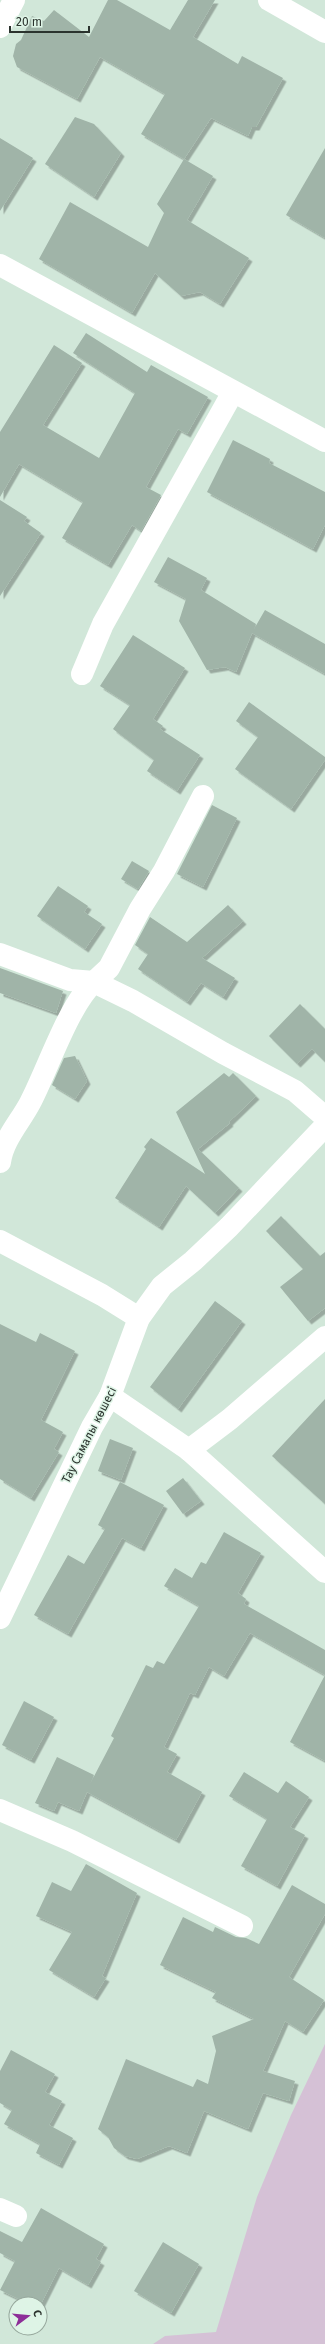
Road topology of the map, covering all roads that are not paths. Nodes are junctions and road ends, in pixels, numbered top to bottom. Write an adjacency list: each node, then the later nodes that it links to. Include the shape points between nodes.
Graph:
1 (14, 0): 3 (street)
2 (269, 0): 4 (street)
3 (0, 27)
4 (325, 32)
5 (0, 265): 6 (street, via 54,292)
6 (233, 392): 7 (street); 8 (street, via 103,624)
7 (325, 441)
8 (82, 674)
9 (203, 796): 11 (street, via 109,968)
10 (0, 954): 11 (street, via 70,980)
11 (94, 982): 12 (street, via 294,1091); 14 (street, via 75,1009 30,1103 1,1151)
12 (325, 1117)
13 (325, 1126): 16 (street, Тау Самалы көшесі, via 229,1227 162,1286)
14 (0, 1162)
15 (0, 1241): 16 (street, via 102,1295)
16 (139, 1318): 18 (street, Тау Самалы көшесі)
17 (325, 1337): 19 (street, via 230,1419)
18 (110, 1396): 19 (street); 21 (street, Тау Самалы көшесі)
19 (189, 1450): 20 (street)
20 (325, 1572)
21 (0, 1618)
22 (0, 1810): 23 (street, via 72,1841)
23 (242, 1926)

